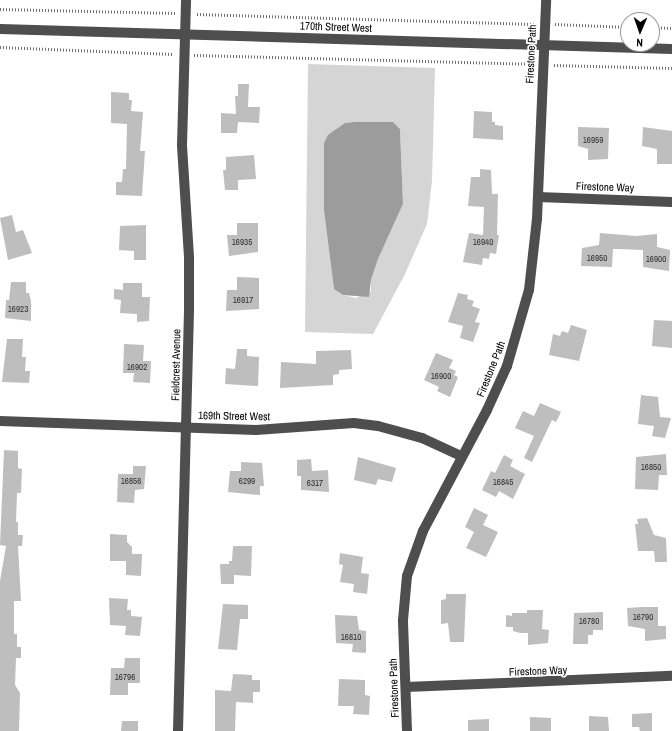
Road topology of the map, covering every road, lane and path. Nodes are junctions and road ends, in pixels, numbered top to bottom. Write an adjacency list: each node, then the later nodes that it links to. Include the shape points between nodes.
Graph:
1 (186, 0): 4 (street, Fieldcrest Avenue)
2 (546, 0): 5 (street, Firestone Path)
3 (0, 9): 4 (path)
4 (185, 14): 5 (path); 10 (street, Fieldcrest Avenue)
5 (545, 24): 6 (path); 11 (street, Firestone Path)
6 (620, 27)
7 (660, 27): 8 (path)
8 (672, 28)
9 (0, 29): 10 (street, 170th Street West)
10 (184, 35): 11 (street, 170th Street West); 14 (street, Fieldcrest Avenue)
11 (544, 45): 13 (street, 170th Street West); 15 (street, Firestone Path)
12 (0, 48): 14 (path)
13 (672, 49)
14 (184, 54): 15 (path); 20 (street, Fieldcrest Avenue, via 182,144 189,257)
15 (542, 64): 16 (path); 17 (street, Firestone Path)
16 (672, 68)
17 (538, 197): 18 (street, Firestone Way); 21 (street, Firestone Path, via 533,267 523,316 507,366)
18 (672, 202)
19 (0, 421): 20 (street, 169th Street West)
20 (187, 427): 21 (street, 169th Street West, via 278,429 327,423 360,424 378,426 422,438); 24 (street, Fieldcrest Avenue)
21 (461, 456): 23 (street, Firestone Path, via 423,531 407,576 403,613)
22 (672, 676): 23 (street, Firestone Way)
23 (406, 687): 25 (street, Firestone Path)
24 (178, 731)
25 (407, 731)

